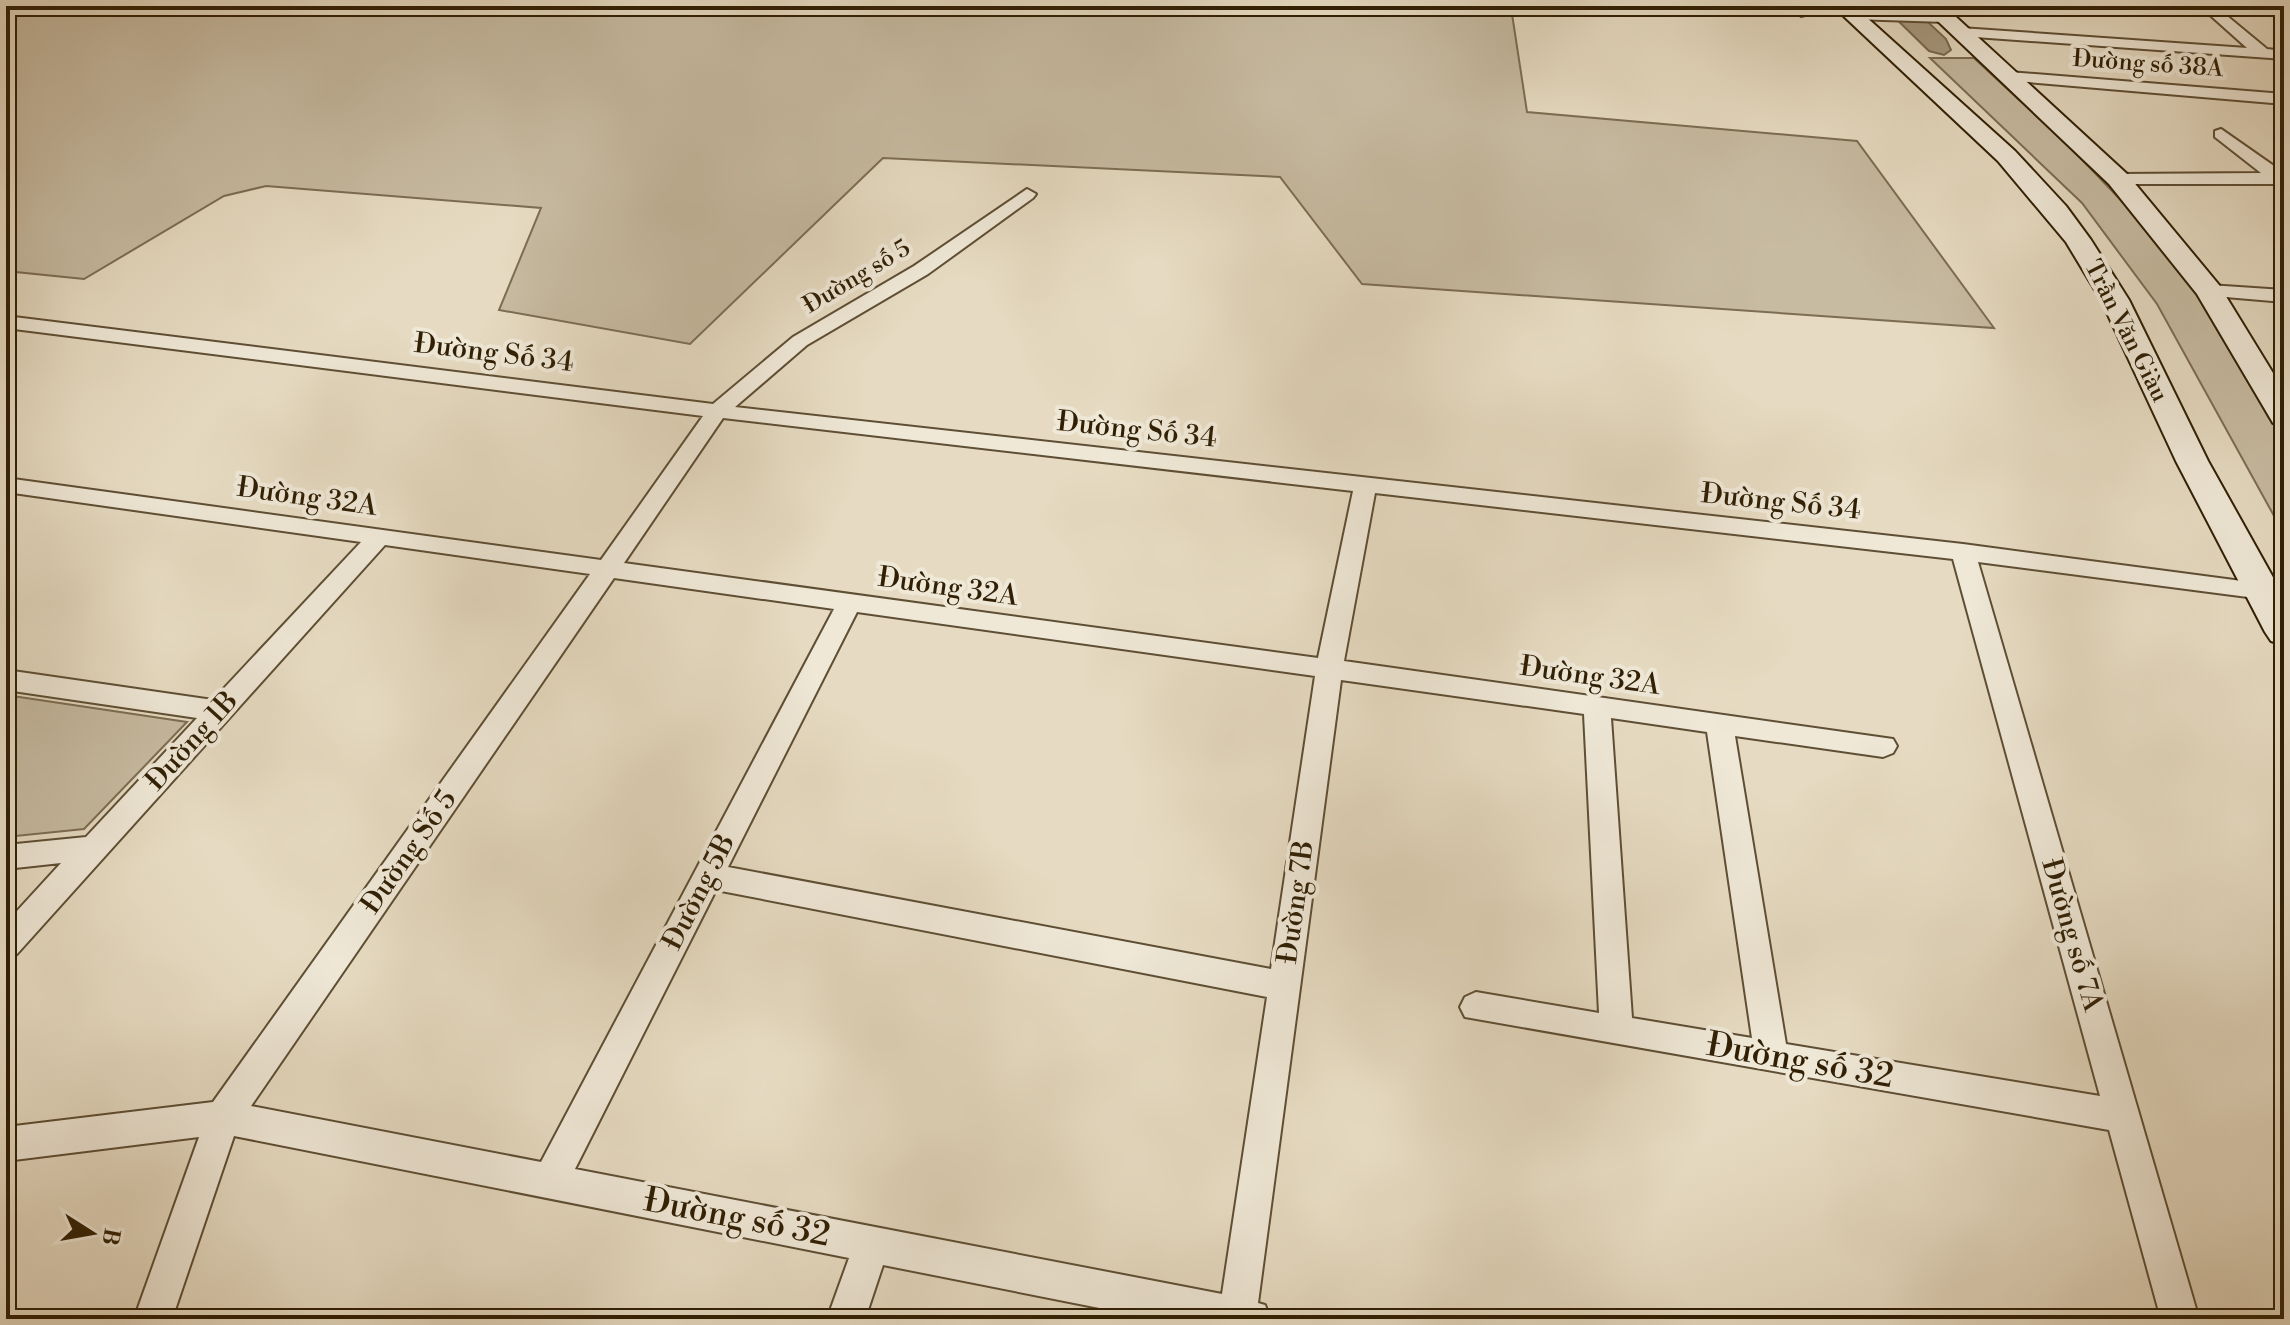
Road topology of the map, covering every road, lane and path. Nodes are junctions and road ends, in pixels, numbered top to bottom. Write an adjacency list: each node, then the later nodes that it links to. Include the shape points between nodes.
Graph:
1 (2207, 6): 4 (street)
2 (1856, 13): 3 (street); 22 (main road, Trần Văn Giàu, via 2005,156 2081,245 2105,282)
3 (1943, 19): 4 (street); 6 (main road)
4 (2262, 53): 5 (street)
5 (2284, 55)
6 (2009, 77): 7 (street, Đường số 38A); 9 (main road)
7 (2284, 99)
8 (2221, 134): 10 (street)
9 (2118, 179): 10 (street); 12 (main road)
10 (2282, 180)
11 (1027, 194): 16 (street, Đường số 5, via 921,270 800,341)
12 (2209, 291): 13 (street); 15 (main road)
13 (2284, 296)
14 (9, 327): 16 (street, Đường Số 34)
15 (2280, 403)
16 (717, 412): 18 (street, Đường Số 34); 21 (street, Đường Số 5)
17 (6, 485): 19 (street, Đường 32A)
18 (1365, 486): 20 (street, Đường Số 34); 25 (street, Đường 7B)
19 (378, 538): 21 (street, Đường 32A); 28 (street, Đường 1B)
20 (1963, 552): 22 (street, Đường Số 34); 39 (street, Đường số 7A)
21 (606, 569): 23 (street, Đường 32A); 40 (street, Đường Số 5)
22 (2263, 591): 24 (main road, Trần Văn Giàu)
23 (849, 603): 25 (street, Đường 32A); 33 (street, Đường 5B)
24 (2284, 632)
25 (1329, 670): 27 (street, Đường 32A); 35 (street, Đường 7B)
26 (6, 680): 28 (street)
27 (1597, 708): 29 (street, Đường 32A); 37 (street)
28 (219, 711): 31 (street, Đường 1B)
29 (1720, 725): 30 (street, Đường 32A); 38 (street)
30 (1883, 746)
31 (94, 848): 32 (street); 34 (street, Đường 1B)
32 (6, 857)
33 (707, 876): 35 (street); 42 (street, Đường 5B)
34 (6, 944)
35 (1284, 986): 44 (street, Đường 7B)
36 (1476, 1007): 37 (street, Đường số 32)
37 (1616, 1030): 38 (street, Đường số 32)
38 (1771, 1056): 39 (street, Đường số 32)
39 (2122, 1116): 47 (street, Đường số 7A)
40 (223, 1117): 41 (street); 42 (street, Đường số 32); 45 (street, Đường Số 5)
41 (6, 1144)
42 (550, 1181): 43 (street, Đường số 32)
43 (872, 1244): 44 (street, Đường số 32); 46 (street)
44 (1241, 1318)
45 (153, 1319)
46 (846, 1319)
47 (2180, 1319)

